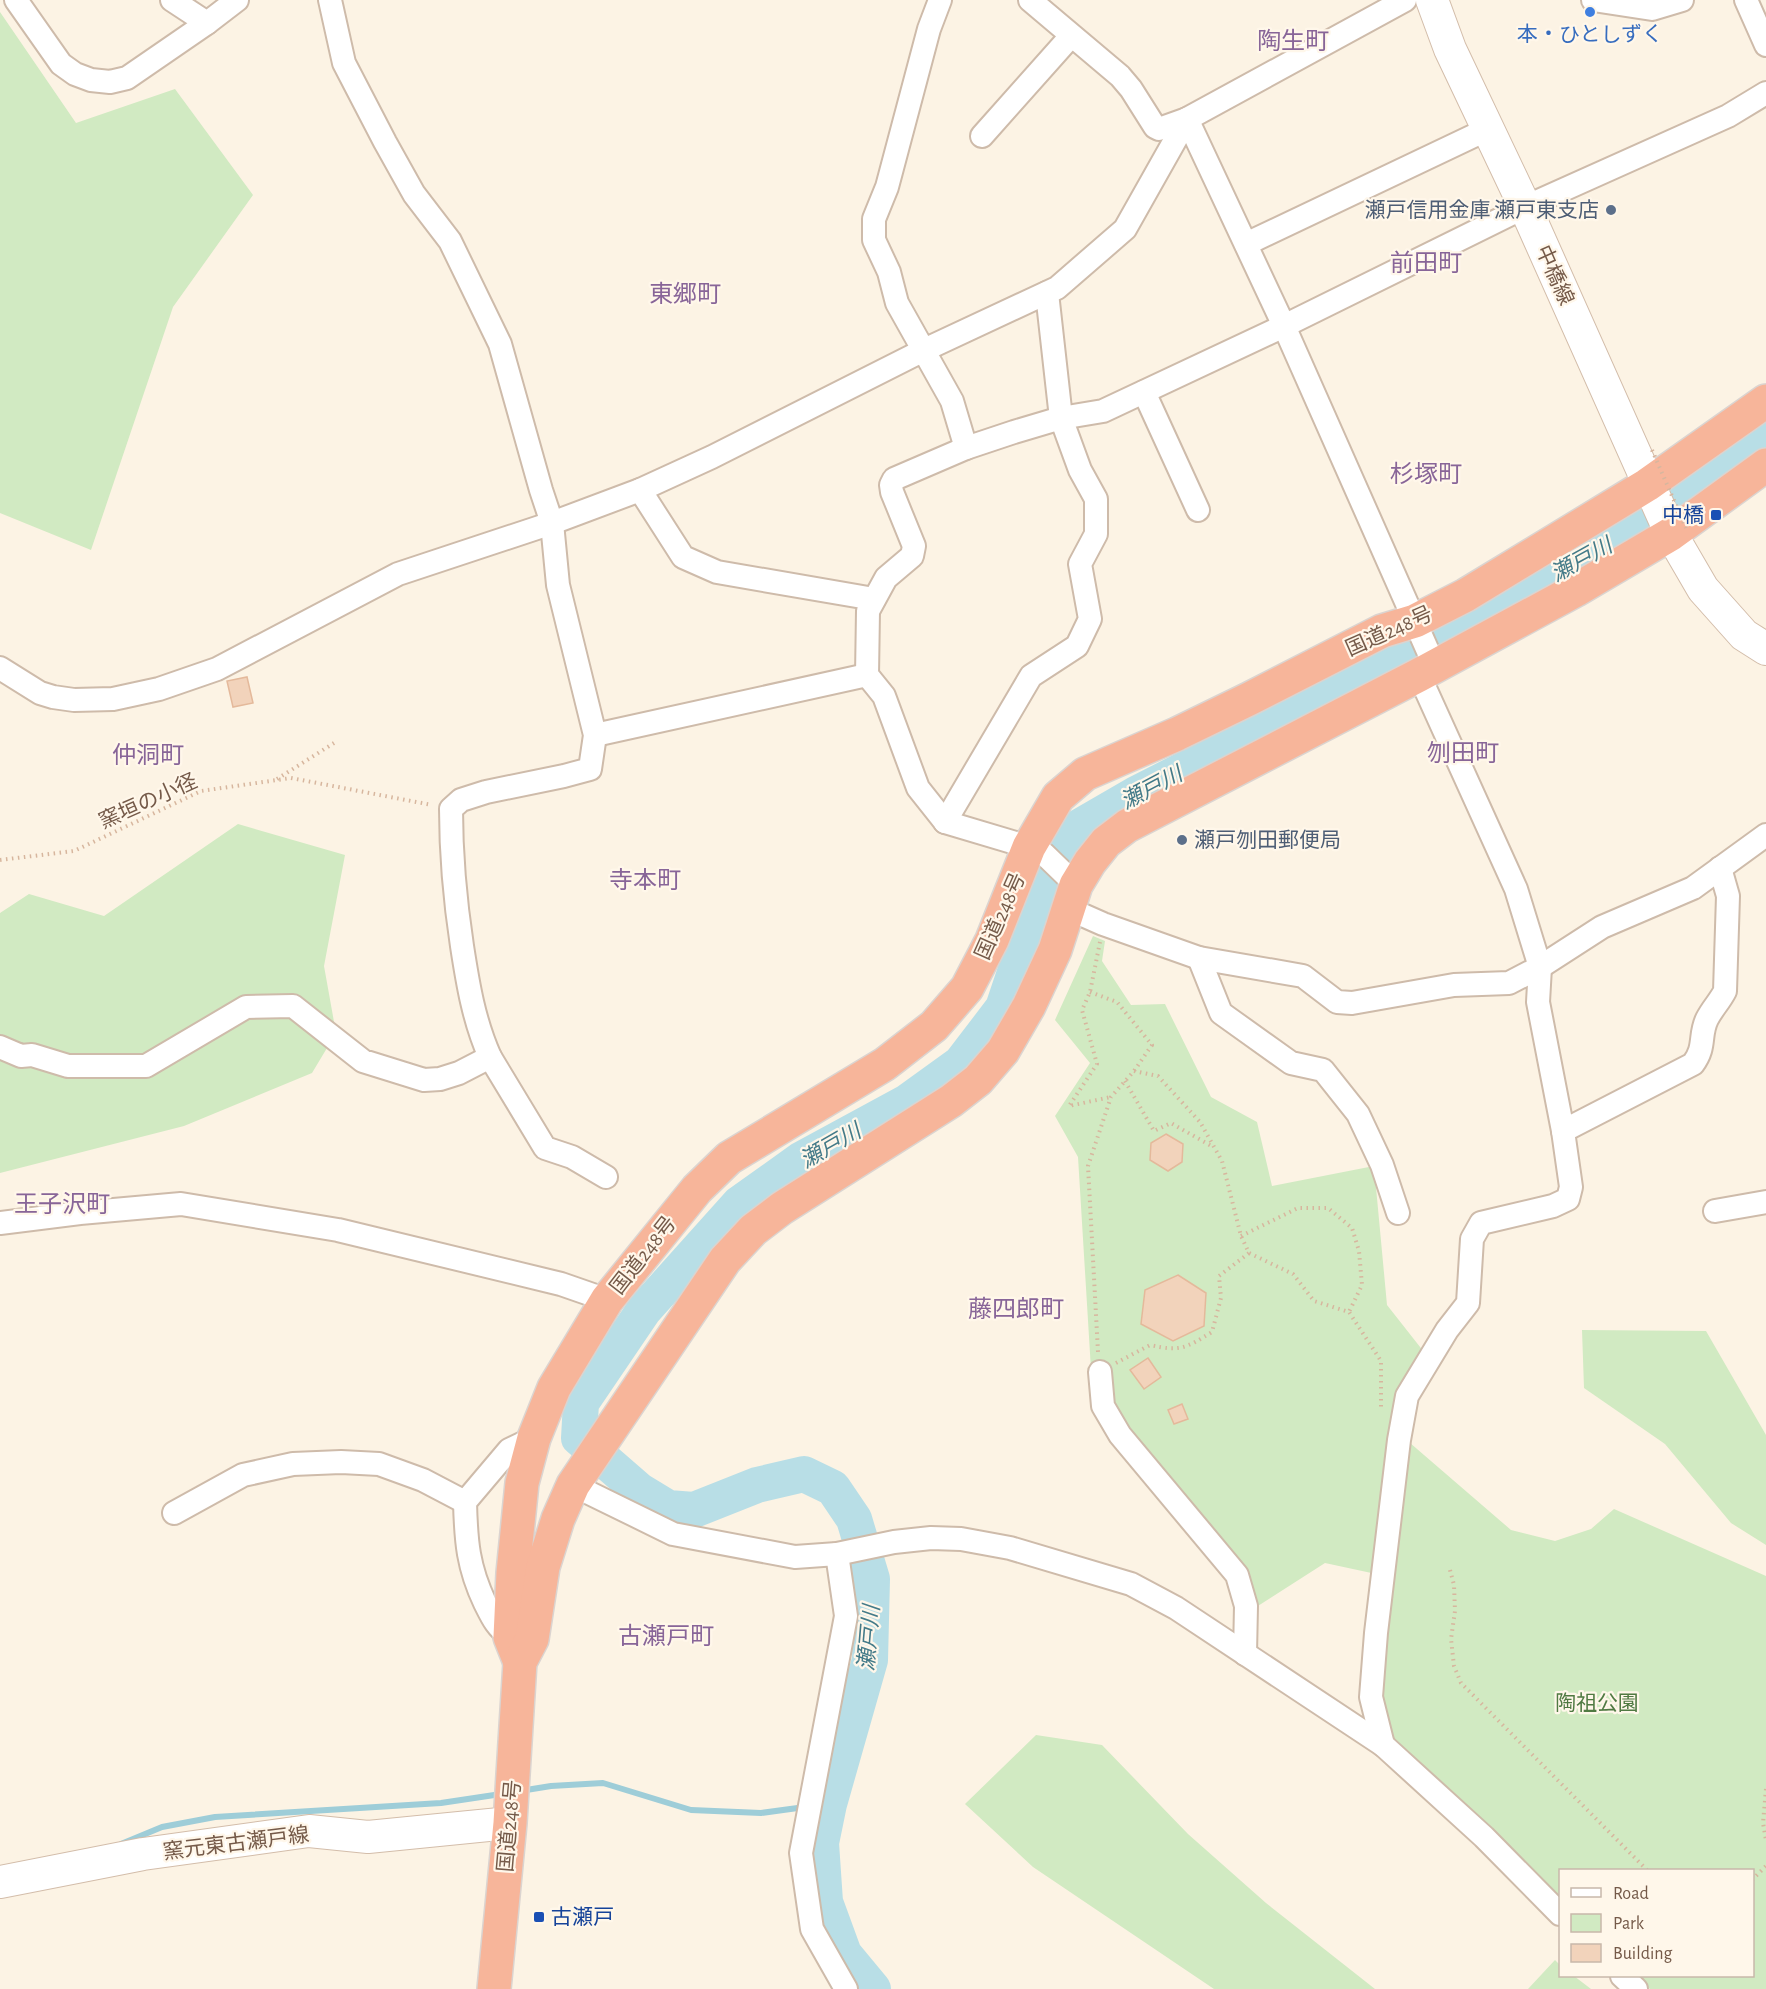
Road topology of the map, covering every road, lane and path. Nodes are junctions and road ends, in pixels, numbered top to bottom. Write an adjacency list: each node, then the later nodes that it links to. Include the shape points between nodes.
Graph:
1 (16, 0): 12 (street, via 61,64 84,78 100,82 127,78)
2 (172, 0): 12 (street)
3 (237, 0): 12 (street)
4 (330, 0): 33 (street, via 344,63 414,194 450,241 500,344)
5 (940, 0): 23 (street, via 887,187 874,219 874,240 889,272 897,303)
6 (1030, 0): 13 (street)
7 (1405, 0): 16 (street)
8 (1432, 0): 17 (street, 中橋線, via 1450,49)
9 (1593, 0): 10 (street, via 1652,9)
10 (1682, 0)
11 (1746, 0): 14 (street)
12 (207, 23)
13 (1071, 36): 16 (street, via 1120,76 1155,127 1160,129); 18 (street)
14 (1766, 45)
15 (1766, 93): 19 (street, via 1728,116)
16 (1187, 118): 20 (street); 21 (street, via 1125,229)
17 (1488, 129): 19 (street, 中橋線); 20 (street)
18 (982, 136)
19 (1525, 207): 22 (street); 31 (street, 中橋線)
20 (1246, 244): 22 (street)
21 (1047, 293): 23 (street); 26 (street)
22 (1284, 326): 24 (street); 36 (street)
23 (922, 351): 27 (street, via 952,401); 30 (street)
24 (1144, 392): 26 (street, via 1103,411); 32 (street)
25 (1766, 401): 31 (highway, 国道248号)
26 (1061, 418): 27 (street); 45 (street, via 1080,470 1096,499 1096,534 1080,564 1090,619 1077,646 1031,676)
27 (966, 448): 35 (street, via 894,479 892,492 914,546 912,556 886,578)
28 (1652, 450): 34 (path, bridge)
29 (1766, 465): 34 (highway, 国道248号)
30 (640, 490): 33 (street); 35 (street, via 683,557 717,572)
31 (1650, 490): 34 (street, 中橋線); 36 (highway, 国道248号, via 1466,595)
32 (1198, 510)
33 (552, 523): 39 (street, via 398,574 217,669 159,689 113,699 74,700 40,693); 41 (street, via 558,585)
34 (1675, 530): 37 (street, 中橋線, via 1702,589 1744,635); 38 (highway, 国道248号, via 1576,590)
35 (874, 599): 40 (street, via 868,611)
36 (1418, 627): 38 (street); 47 (highway, 国道248号, via 1382,631 1250,699 1085,774 1058,797)
37 (1766, 649)
38 (1429, 667): 50 (highway, 国道248号, via 1128,826 1106,842); 53 (street, via 1516,889)
39 (0, 668)
40 (867, 675): 41 (street); 45 (street, via 884,696 918,788)
41 (595, 735): 44 (street, via 590,769 486,792 461,800)
42 (334, 743): 43 (path)
43 (275, 780): 44 (path, 窯垣の小径, via 291,778); 48 (path, 窯垣の小径, via 201,791 74,851)
44 (451, 809): 56 (street, via 454,888 468,987)
45 (945, 822): 47 (street)
46 (1766, 835): 49 (street)
47 (1036, 851): 50 (street); 69 (highway, 国道248号, via 967,988 934,1026 868,1075 729,1158 690,1197)
48 (0, 860)
49 (1720, 868): 53 (street, via 1693,888 1602,927); 60 (street, via 1728,896 1725,991 1706,1020 1700,1055 1692,1064)
50 (1072, 891): 51 (street); 74 (highway, 国道248号, via 1054,950 1003,1051 978,1080 951,1101 753,1230 725,1260)
51 (1103, 924): 52 (street); 54 (path)
52 (1199, 958): 53 (street, via 1303,976 1337,1002 1352,1003 1454,985 1509,983); 65 (street, via 1221,1012 1291,1062 1323,1070 1358,1114 1382,1165)
53 (1540, 967): 60 (street, via 1538,1002)
54 (1090, 992): 57 (path, via 1117,1002 1152,1045); 59 (path, via 1082,1010 1097,1064 1069,1107)
55 (0, 1047): 56 (street, via 21,1056 32,1055 68,1066 146,1066 246,1007 293,1006 363,1061 424,1080 459,1073)
56 (490, 1057): 62 (street, via 546,1148 572,1157)
57 (1134, 1071): 58 (path); 61 (path, via 1158,1076 1200,1122)
58 (1125, 1081): 59 (path); 61 (path, via 1154,1131 1171,1123)
59 (1111, 1096): 71 (path, via 1088,1166)
60 (1563, 1131): 81 (street, via 1571,1187 1568,1199 1481,1223 1472,1239 1468,1303 1407,1396 1371,1697)
61 (1214, 1147): 67 (path, via 1222,1161)
62 (606, 1177)
63 (1766, 1202): 64 (street)
64 (1715, 1211)
65 (1398, 1213)
66 (0, 1223): 69 (street, via 181,1204 338,1230 561,1284)
67 (1241, 1236): 68 (path); 70 (path, via 1298,1208 1328,1208 1352,1228 1359,1251 1362,1286)
68 (1249, 1253): 70 (path, via 1293,1274 1314,1301); 71 (path, via 1219,1275 1221,1298 1212,1332 1191,1345 1170,1350 1150,1345)
69 (608, 1300): 73 (highway, 国道248号, via 554,1388)
70 (1349, 1312): 72 (path, via 1380,1361)
71 (1100, 1372): 80 (street, via 1103,1406 1120,1435 1237,1575 1246,1606)
72 (1381, 1414)
73 (534, 1438): 75 (street, via 509,1450); 79 (highway, 国道248号, via 522,1483 513,1573)
74 (578, 1478): 77 (street, via 673,1534 795,1557); 79 (highway, 国道248号, via 558,1519 543,1567 532,1639)
75 (465, 1502): 76 (street, via 423,1480 379,1464 341,1462 293,1464 243,1475); 79 (street, via 471,1570 497,1626)
76 (174, 1513)
77 (840, 1553): 80 (street, via 932,1538 1010,1548 1131,1584 1176,1608); 92 (street, via 846,1616 801,1853 812,1929)
78 (1450, 1570): 86 (path, via 1455,1611 1451,1640 1461,1683)
79 (515, 1650): 83 (highway, 国道248号)
80 (1245, 1654): 81 (street)
81 (1383, 1745): 89 (street, via 1484,1837)
82 (1766, 1789): 84 (path)
83 (511, 1802): 88 (street, 窯元東古瀬戸線, via 368,1837 309,1831 143,1854); 91 (highway, 国道248号)
84 (1766, 1840)
85 (1766, 1866): 87 (path)
86 (1646, 1869)
87 (1754, 1878)
88 (0, 1882)
89 (1559, 1913)
90 (1624, 1977): 93 (street)
91 (494, 1989)
92 (846, 1989)
93 (1636, 1989)

